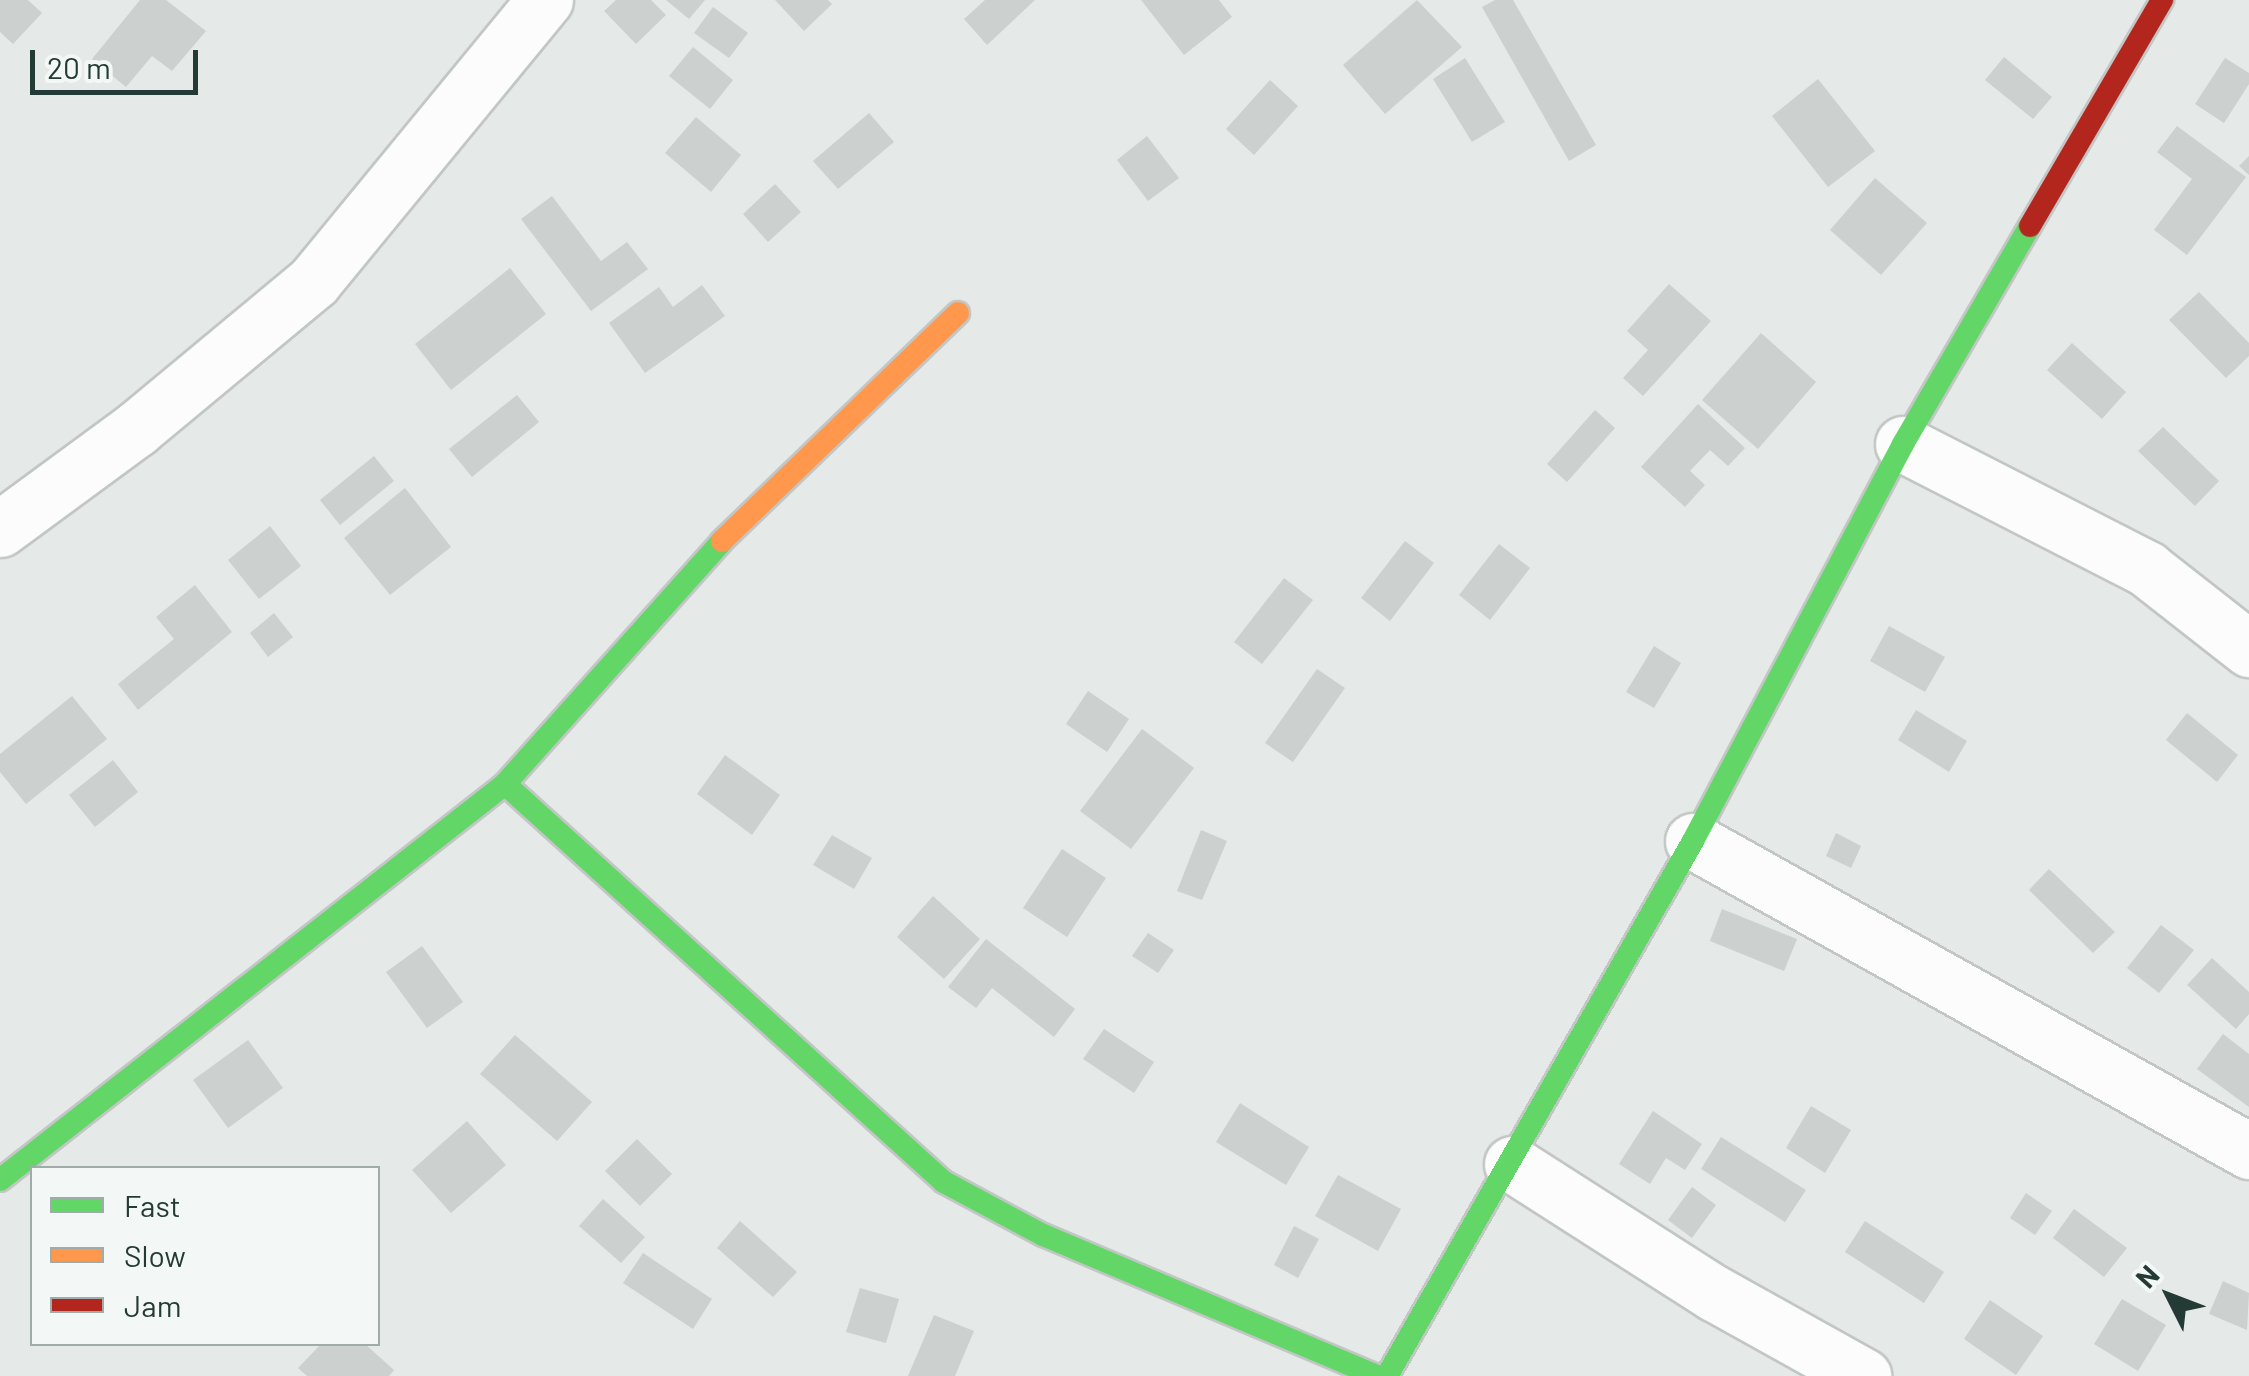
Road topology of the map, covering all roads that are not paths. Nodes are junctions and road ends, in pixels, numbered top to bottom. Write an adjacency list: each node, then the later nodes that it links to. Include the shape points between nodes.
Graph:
1 (545, 0): 5 (street, via 314,282 136,429)
2 (2162, 0): 4 (street)
3 (958, 313): 7 (street, via 698,564)
4 (1904, 444): 6 (street, via 2147,569); 8 (street)
5 (0, 530)
6 (2249, 649)
7 (505, 784): 11 (street); 12 (street, via 944,1182 1043,1235)
8 (1693, 841): 9 (street); 10 (street)
9 (2249, 1150)
10 (1512, 1164): 13 (street); 14 (street, via 1714,1293)
11 (0, 1180)
12 (1376, 1376)
13 (1387, 1376)
14 (1863, 1376)

